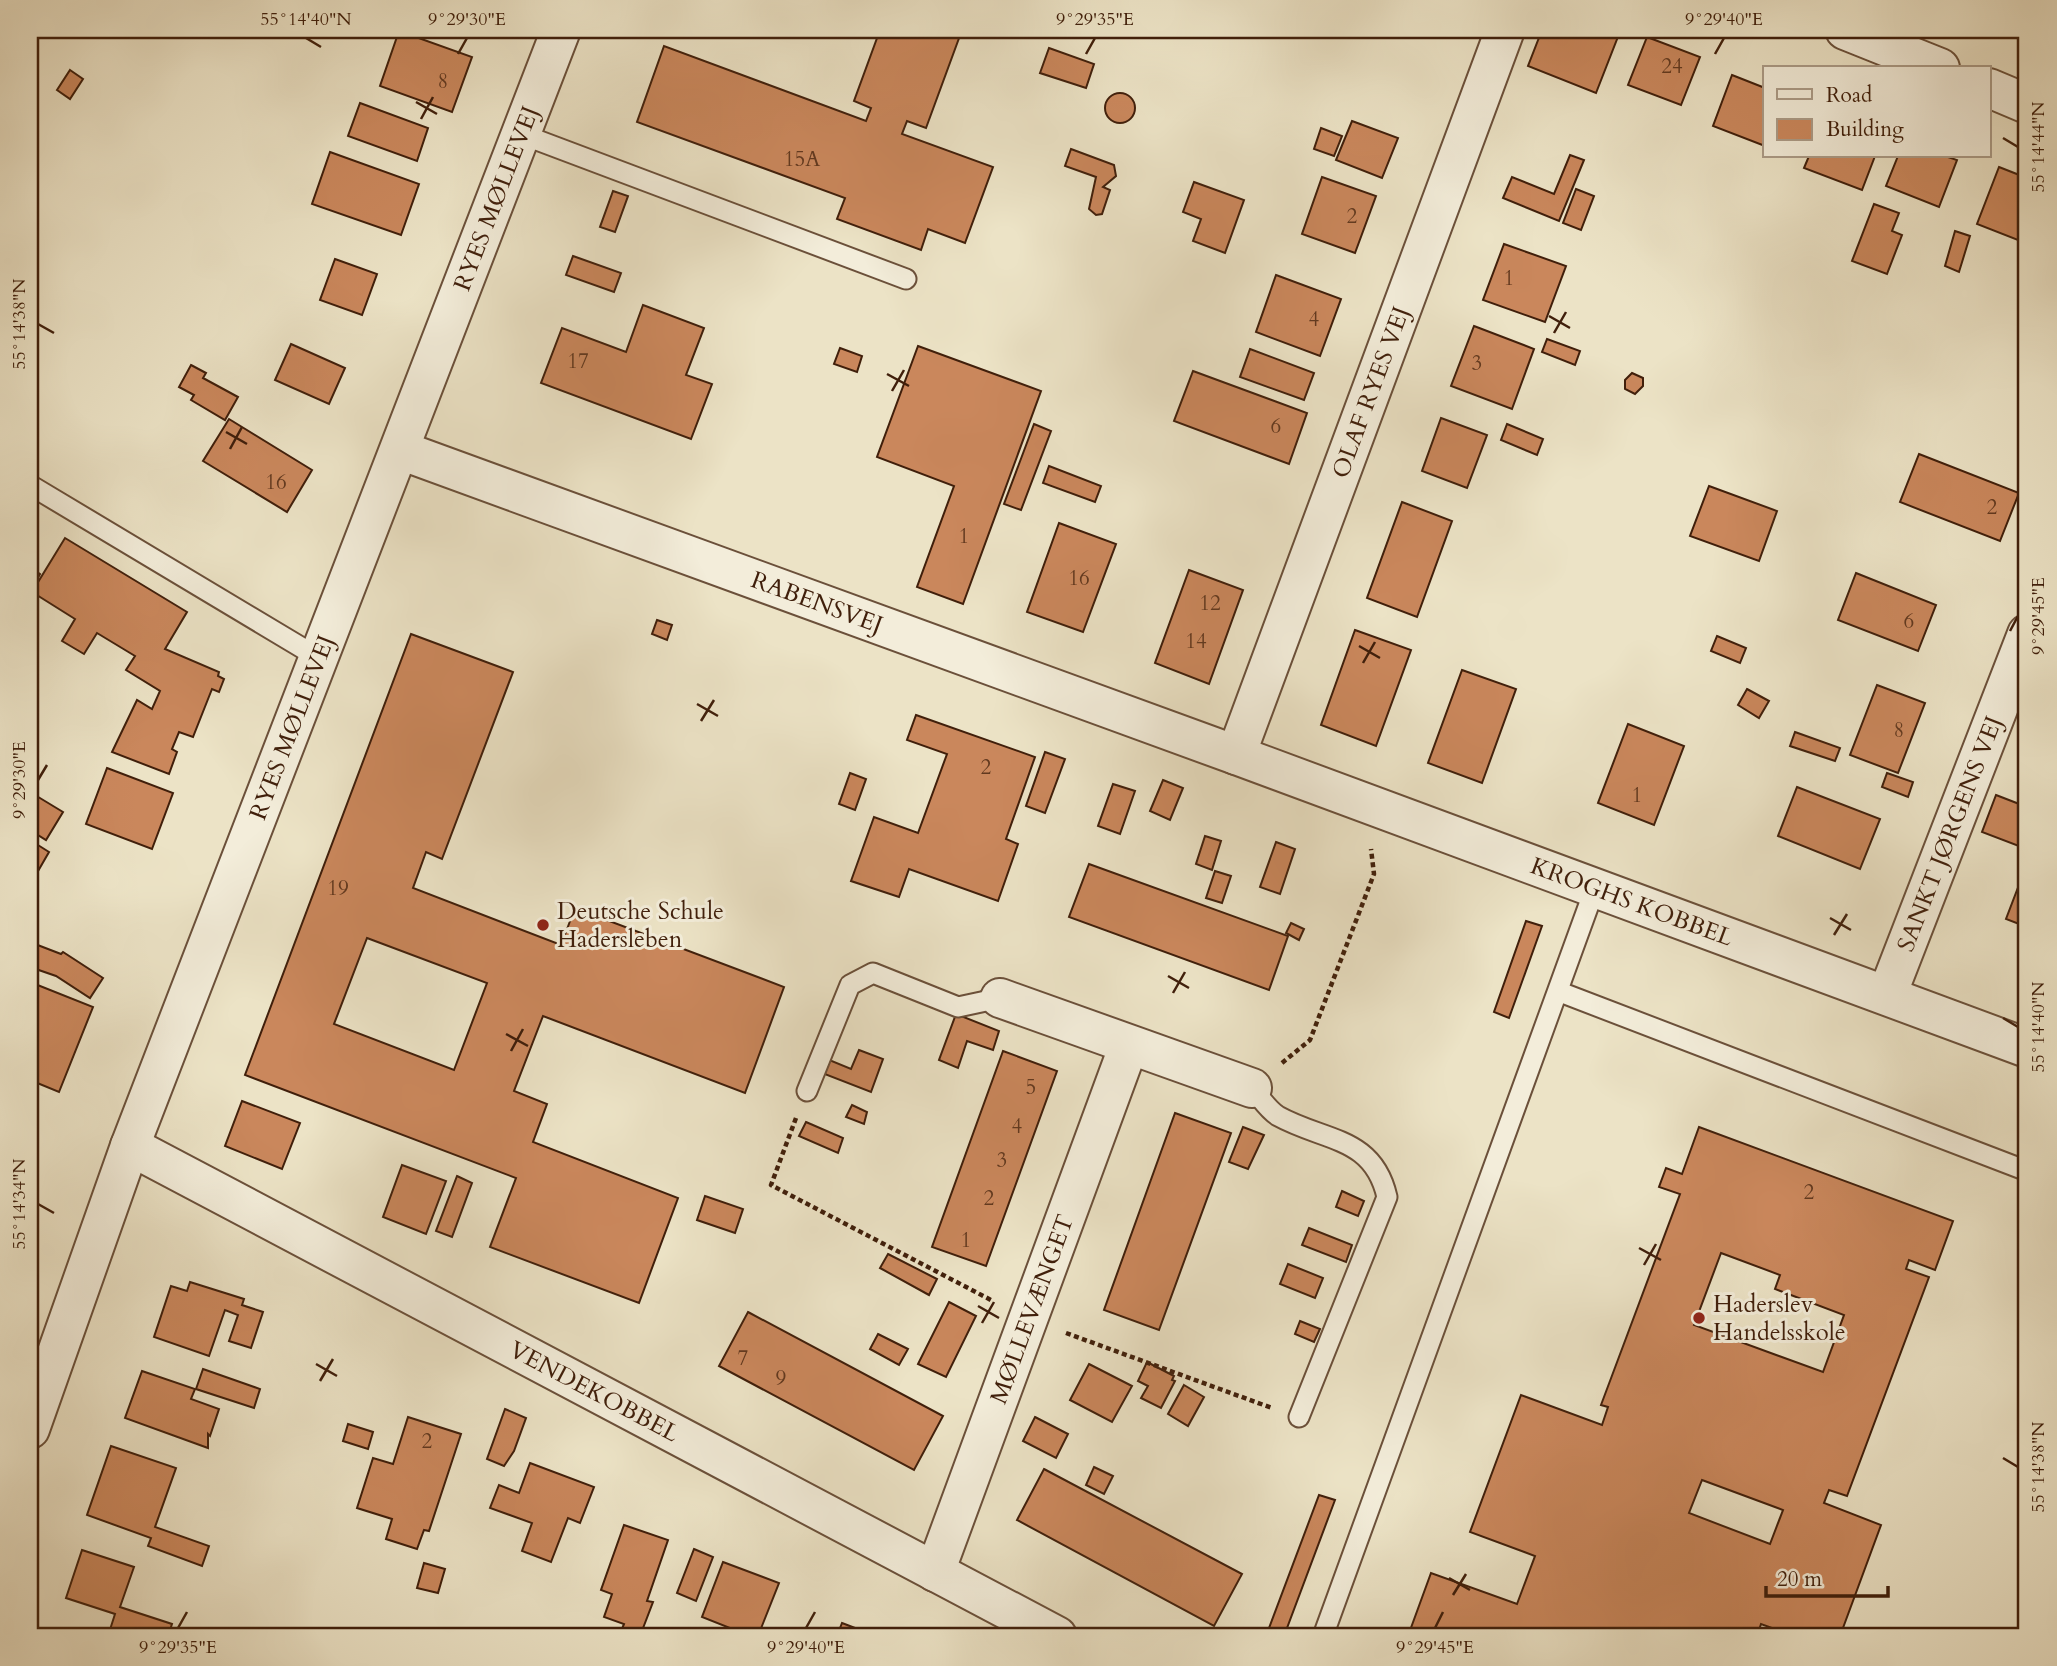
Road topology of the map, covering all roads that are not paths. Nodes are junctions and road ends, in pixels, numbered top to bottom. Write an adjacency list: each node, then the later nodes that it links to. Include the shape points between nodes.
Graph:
1 (561, 30): 7 (street, RYES MØLLEVEJ)
2 (1505, 30): 13 (street, OLAF RYES VEJ)
3 (1845, 30): 4 (street)
4 (1935, 66)
5 (1990, 88): 6 (street)
6 (2027, 104)
7 (521, 134): 8 (lane); 9 (street, RYES MØLLEVEJ)
8 (906, 279)
9 (400, 450): 12 (street, RYES MØLLEVEJ); 13 (street, RABENSVEJ)
10 (30, 485): 12 (lane)
11 (2027, 634): 16 (street, SANKT JØRGENS VEJ)
12 (319, 658): 22 (street, RYES MØLLEVEJ)
13 (1236, 755): 14 (street, KROGHS KOBBEL)
14 (1595, 888): 15 (lane); 16 (street, KROGHS KOBBEL)
15 (1560, 992): 23 (lane); 28 (lane)
16 (1887, 995): 19 (street, KROGHS KOBBEL)
17 (1000, 999): 18 (street); 21 (lane, via 958,1007 873,973 850,985)
18 (1129, 1045): 20 (street); 26 (street, MØLLEVÆNGET)
19 (2027, 1048)
20 (1252, 1088): 24 (lane, via 1276,1115 1365,1153 1382,1177 1387,1197)
21 (807, 1091)
22 (130, 1146): 25 (street, RYES MØLLEVEJ); 26 (street, VENDEKOBBEL)
23 (2027, 1171)
24 (1299, 1417)
25 (30, 1429)
26 (935, 1572): 27 (street, VENDEKOBBEL)
27 (1057, 1636)
28 (1323, 1636)

